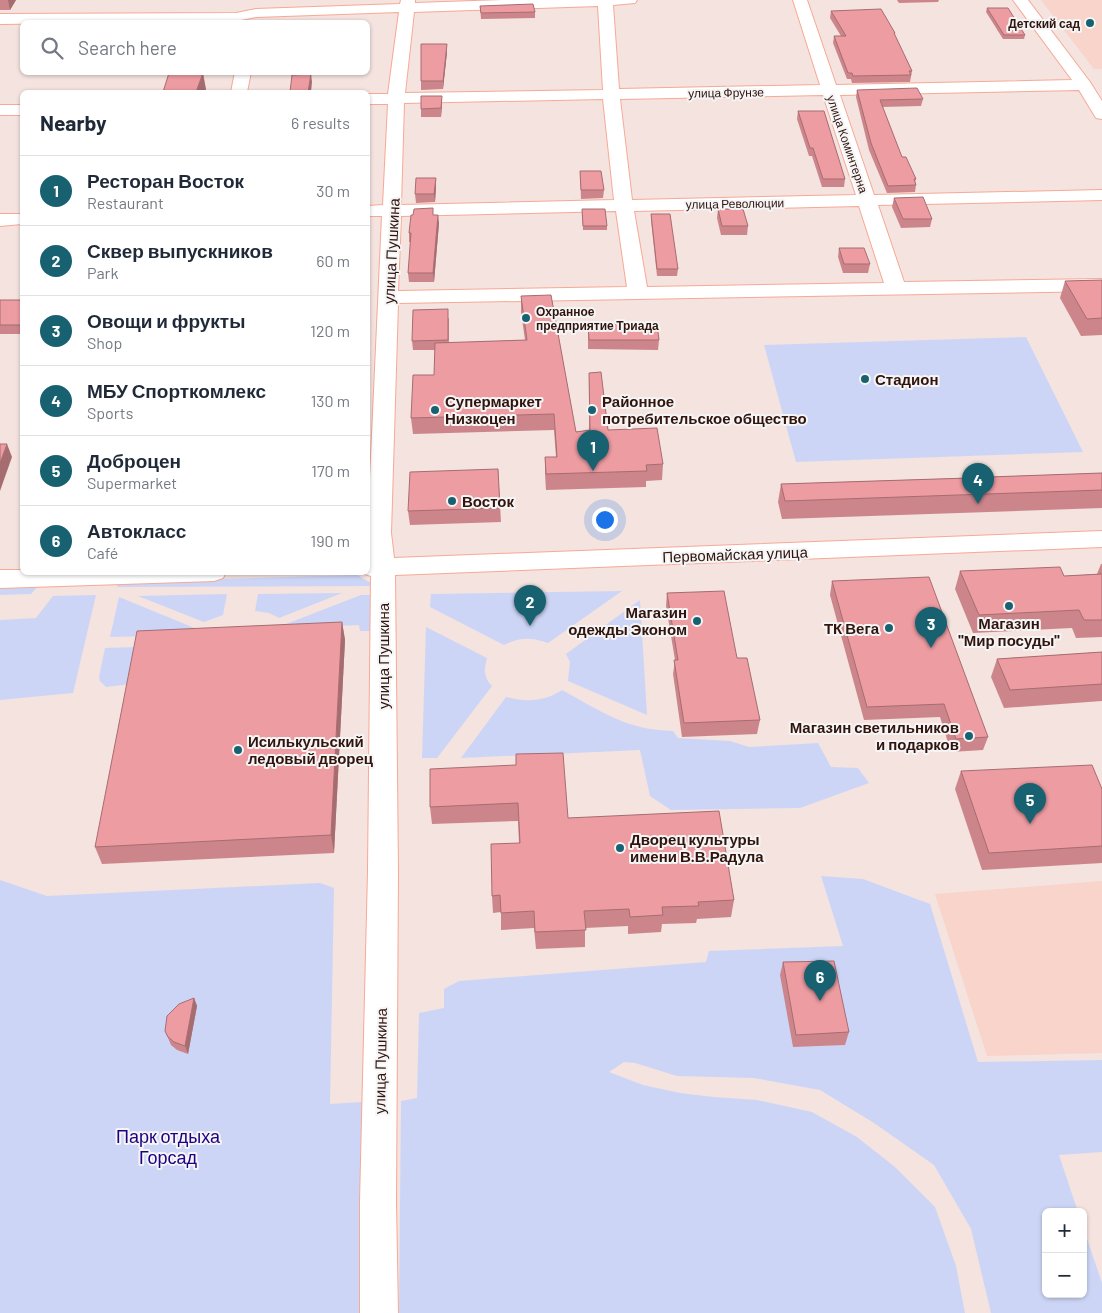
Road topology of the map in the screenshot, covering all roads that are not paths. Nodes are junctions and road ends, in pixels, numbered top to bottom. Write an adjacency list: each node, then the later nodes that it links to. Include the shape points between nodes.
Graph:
1 (605, 0): 2 (street); 5 (street); 12 (street)
2 (630, 0)
3 (800, 0): 11 (street, улица Коминтерна)
4 (1020, 0): 9 (street)
5 (407, 3): 6 (street); 13 (street, улица Пушкина)
6 (256, 12): 7 (street, via 236,17)
7 (0, 18)
8 (242, 75): 10 (street)
9 (1084, 85): 11 (street, улица Фрунзе); 17 (street)
10 (239, 90)
11 (830, 90): 12 (street, улица Фрунзе); 19 (street, улица Коминтерна)
12 (611, 94): 13 (street, улица Фрунзе); 20 (street)
13 (396, 98): 14 (street, улица Фрунзе); 21 (street, улица Пушкина)
14 (370, 99)
15 (0, 110): 16 (street)
16 (20, 110)
17 (1102, 114)
18 (1102, 196): 19 (street, улица Революции)
19 (868, 200): 20 (street, улица Революции); 26 (street, улица Коминтерна)
20 (624, 205): 21 (street, улица Революции); 27 (street)
21 (393, 210): 22 (street, улица Революции); 28 (street, улица Пушкина)
22 (370, 211)
23 (20, 219): 24 (street)
24 (0, 220)
25 (1102, 285): 26 (street)
26 (896, 288): 27 (street)
27 (638, 292): 28 (street)
28 (389, 297): 30 (street, улица Пушкина)
29 (1102, 539): 30 (street, Первомайская улица)
30 (375, 568): 33 (street, улица Пушкина, via 383,871)
31 (99, 575): 32 (street)
32 (0, 579)
33 (379, 1313)

